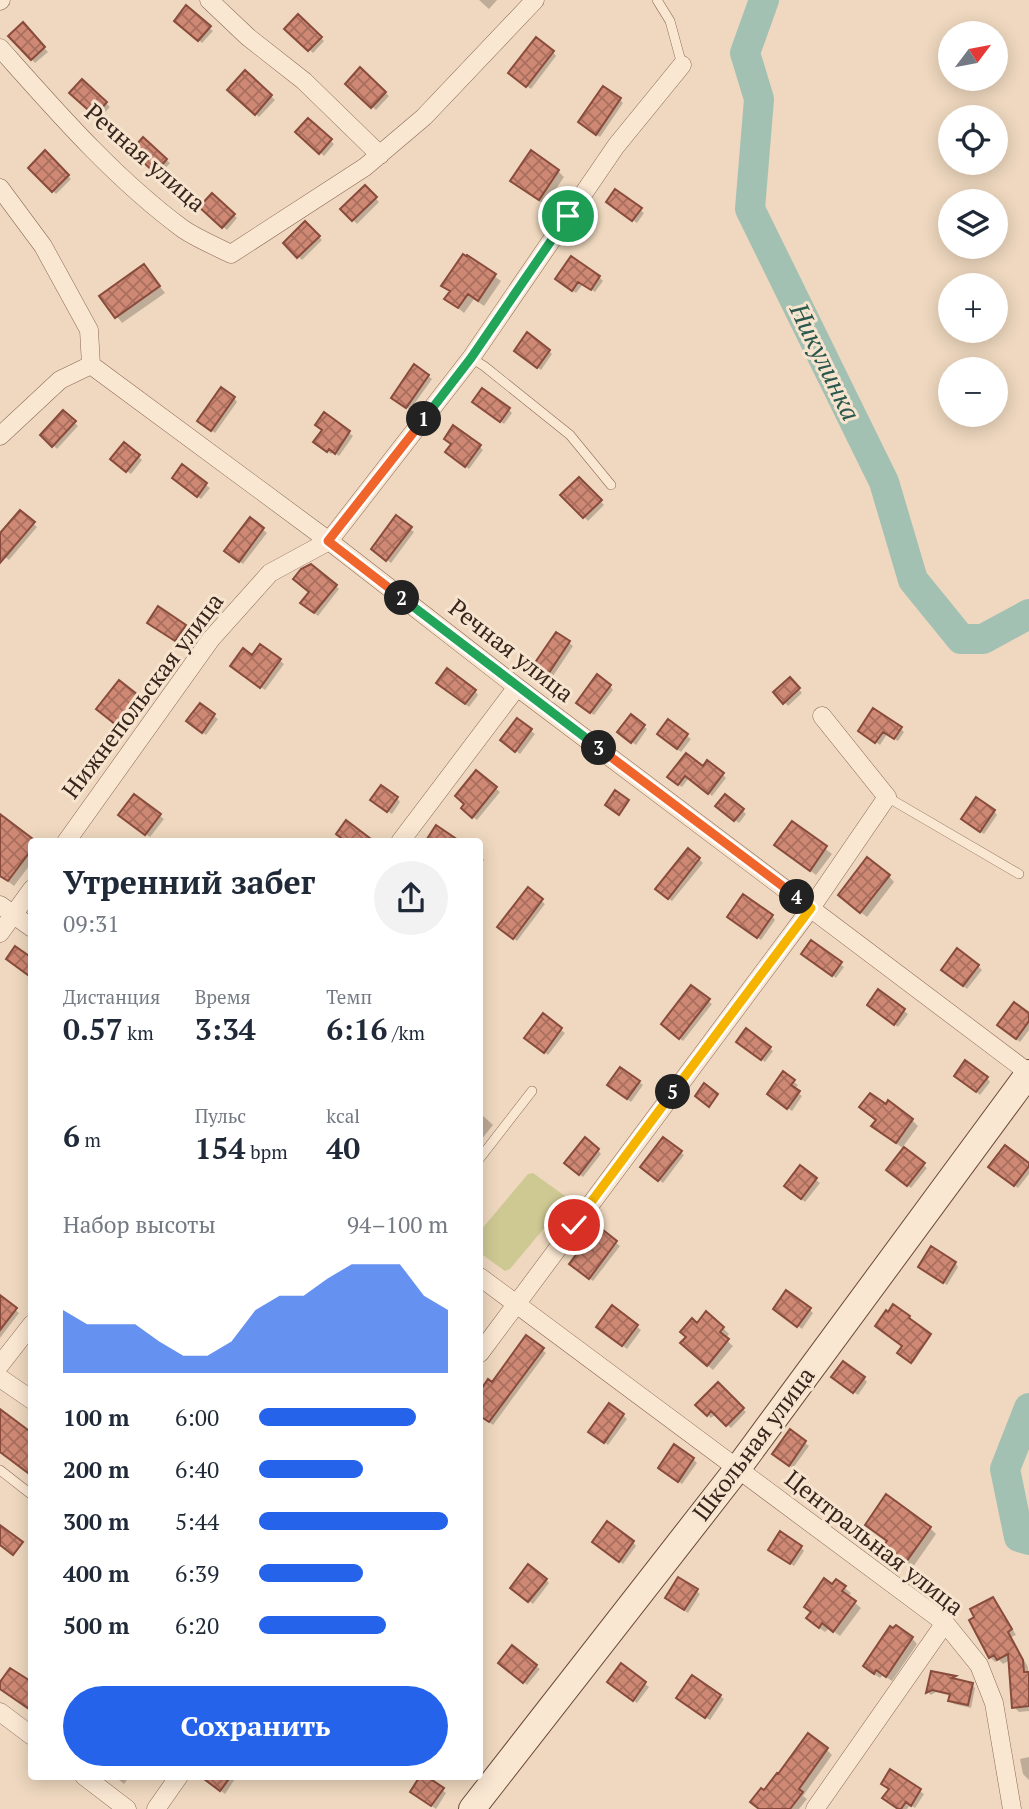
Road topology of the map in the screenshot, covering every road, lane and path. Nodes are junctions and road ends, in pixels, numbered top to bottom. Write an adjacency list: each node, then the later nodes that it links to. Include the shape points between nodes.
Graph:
1 (209, 0): 6 (street, via 304,81)
2 (535, 0): 6 (street, Речная улица, via 424,117)
3 (657, 0): 5 (lane, via 670,21)
4 (0, 48): 6 (street, Речная улица, via 77,134 135,188 185,230 231,254)
5 (682, 65): 8 (street, Нижнепольская улица, via 616,146)
6 (380, 155)
7 (0, 188): 9 (street, via 43,246 89,330)
8 (471, 358): 11 (lane, via 570,435); 12 (street, Нижнепольская улица)
9 (91, 365): 10 (street, via 60,380); 12 (street, Речная улица)
10 (0, 436)
11 (611, 485)
12 (328, 541): 13 (street, Речная улица); 16 (street, Нижнепольская улица, via 270,573 219,630)
13 (517, 687): 17 (street); 20 (street, Речная улица)
14 (822, 716): 15 (street)
15 (887, 797): 18 (lane); 20 (street)
16 (69, 838)
17 (403, 838)
18 (1019, 874)
19 (28, 892): 21 (street)
20 (811, 908): 24 (street, Речная улица); 28 (street)
21 (7, 910): 22 (street); 23 (street)
22 (28, 925)
23 (0, 933)
24 (1029, 1073): 34 (street, Школьная улица)
25 (532, 1091): 26 (lane)
26 (483, 1154)
27 (483, 1279): 28 (street, Центральная улица)
28 (514, 1304): 30 (street); 34 (street, Центральная улица)
29 (28, 1329): 31 (street)
30 (483, 1349)
31 (0, 1365)
32 (0, 1378): 33 (street)
33 (28, 1397)
34 (737, 1468): 37 (street, Центральная улица); 44 (street, Школьная улица)
35 (0, 1471): 36 (lane)
36 (28, 1492)
37 (945, 1623): 45 (street); 46 (street, Центральная улица, via 979,1665 994,1703)
38 (0, 1712): 39 (street)
39 (28, 1733)
40 (89, 1780): 42 (street)
41 (176, 1780): 43 (street)
42 (127, 1809)
43 (156, 1809)
44 (472, 1809)
45 (815, 1809)
46 (1012, 1809)

